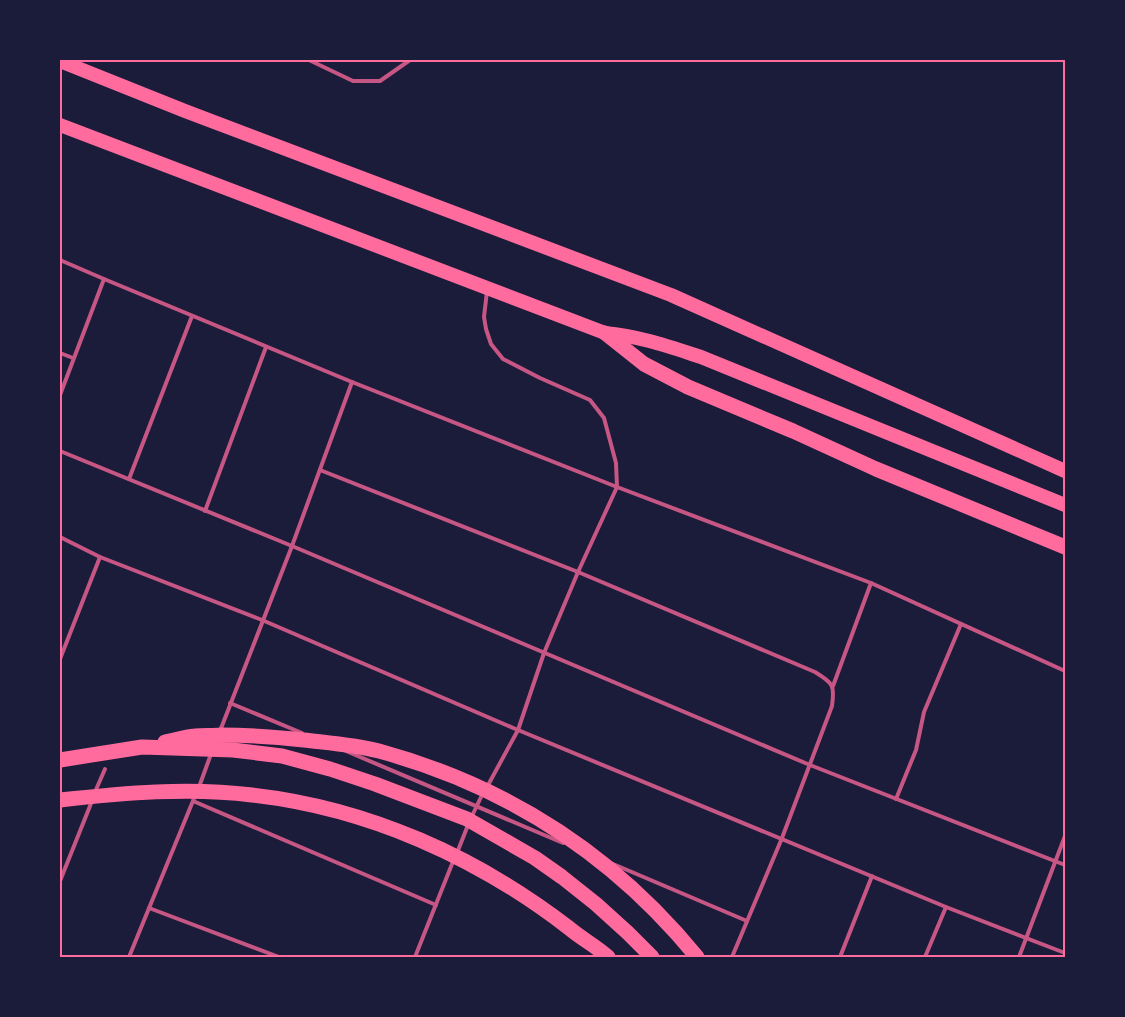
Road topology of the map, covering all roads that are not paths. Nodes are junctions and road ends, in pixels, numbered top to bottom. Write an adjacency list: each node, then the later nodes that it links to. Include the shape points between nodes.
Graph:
1 (309, 60): 2 (lane, via 353,81 380,81)
2 (410, 60)
3 (60, 61): 17 (highway, via 194,115 671,295)
4 (60, 125): 7 (highway)
5 (60, 260): 6 (lane)
6 (104, 279): 8 (lane); 12 (lane)
7 (488, 289): 9 (highway); 19 (lane, via 484,317 490,344 503,359 590,400 604,418 616,463)
8 (192, 316): 10 (lane); 18 (lane)
9 (605, 333): 20 (highway, via 644,339 702,357); 24 (highway, via 644,364 688,387)
10 (266, 347): 13 (lane); 21 (lane)
11 (60, 353): 12 (lane)
12 (73, 358): 14 (lane)
13 (352, 382): 16 (lane); 19 (lane)
14 (60, 395)
15 (60, 451): 18 (lane)
16 (320, 470): 23 (lane); 26 (lane)
17 (1065, 471)
18 (128, 479): 21 (lane)
19 (617, 488): 26 (lane); 27 (lane)
20 (1065, 505)
21 (205, 511): 23 (lane)
22 (60, 537): 25 (lane)
23 (292, 546): 28 (lane); 30 (lane)
24 (1065, 547)
25 (100, 557): 28 (lane); 31 (lane)
26 (578, 572): 30 (lane); 33 (lane, via 816,672)
27 (871, 583): 29 (lane); 33 (lane)
28 (262, 620): 34 (lane); 35 (lane)
29 (961, 624): 32 (lane); 42 (lane, via 924,712 916,750)
30 (544, 654): 35 (lane); 40 (lane)
31 (60, 659)
32 (1065, 671)
33 (833, 686): 40 (lane, via 832,706)
34 (230, 703): 36 (lane); 45 (lane)
35 (518, 730): 45 (lane); 47 (lane)
36 (217, 739)
37 (142, 747): 39 (highway); 64 (highway, via 233,750 282,756 366,781 467,819 562,877); 65 (highway, via 196,736 274,736 377,751 461,779 540,819 594,856 646,900)
38 (214, 748): 44 (lane)
39 (60, 760)
40 (810, 765): 42 (lane); 47 (lane)
41 (105, 769): 51 (lane)
42 (896, 799): 48 (lane)
43 (60, 800): 56 (highway, via 205,792 251,794 337,810 390,828 474,865 544,909)
44 (193, 801): 52 (lane); 54 (lane)
45 (476, 806): 52 (lane); 55 (lane)
46 (1065, 836): 48 (lane)
47 (782, 838): 50 (lane); 55 (lane)
48 (1057, 861): 49 (lane); 57 (lane)
49 (1065, 864)
50 (872, 876): 53 (lane); 67 (lane)
51 (60, 881)
52 (436, 905): 61 (lane)
53 (946, 907): 57 (lane); 68 (lane)
54 (149, 908): 59 (lane); 60 (lane)
55 (748, 921): 66 (lane)
56 (572, 931): 62 (highway); 63 (highway)
57 (1026, 939): 58 (lane); 69 (lane)
58 (1065, 953)
59 (129, 957)
60 (279, 957)
61 (415, 957)
62 (593, 957)
63 (608, 957)
64 (652, 957)
65 (697, 957)
66 (732, 957)
67 (840, 957)
68 (925, 957)
69 (1019, 957)

